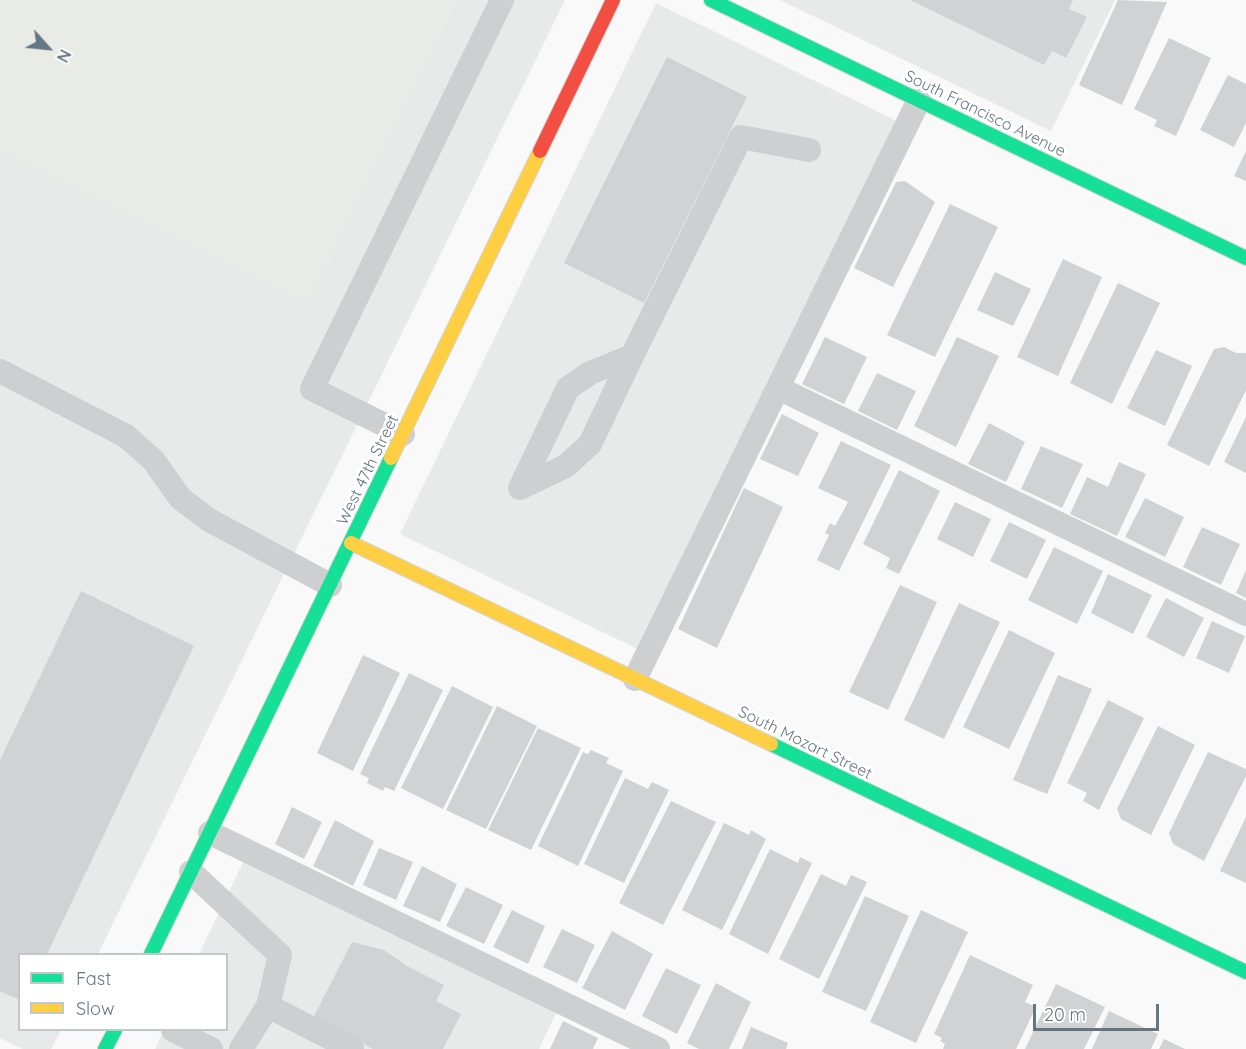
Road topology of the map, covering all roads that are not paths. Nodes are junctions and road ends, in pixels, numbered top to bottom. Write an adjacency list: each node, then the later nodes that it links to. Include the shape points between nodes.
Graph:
1 (502, 0): 10 (lane, via 312,389)
2 (614, 0): 10 (street, West 47th Street)
3 (711, 0): 4 (street, South Francisco Avenue)
4 (919, 100): 6 (street, South Francisco Avenue); 9 (lane)
5 (809, 150): 7 (lane, via 741,137)
6 (1246, 258)
7 (632, 356): 7 (lane, via 590,444 566,466 520,488 568,388)
8 (0, 371): 12 (lane, via 126,436 154,461 180,498 209,520)
9 (778, 388): 13 (lane); 14 (lane)
10 (403, 434): 11 (street, West 47th Street)
11 (351, 543): 12 (street, West 47th Street); 14 (street, South Mozart Street)
12 (330, 585): 15 (street, West 47th Street)
13 (1246, 614)
14 (635, 680): 18 (street, South Mozart Street)
15 (210, 833): 16 (street, West 47th Street); 26 (lane)
16 (191, 872): 17 (street, West 47th Street); 19 (lane, via 280,954)
17 (151, 953)
18 (1246, 972)
19 (268, 1006): 24 (lane); 25 (lane)
20 (114, 1031): 22 (street)
21 (176, 1031): 23 (lane)
22 (105, 1049)
23 (211, 1049)
24 (241, 1049)
25 (352, 1049)
26 (658, 1049)

